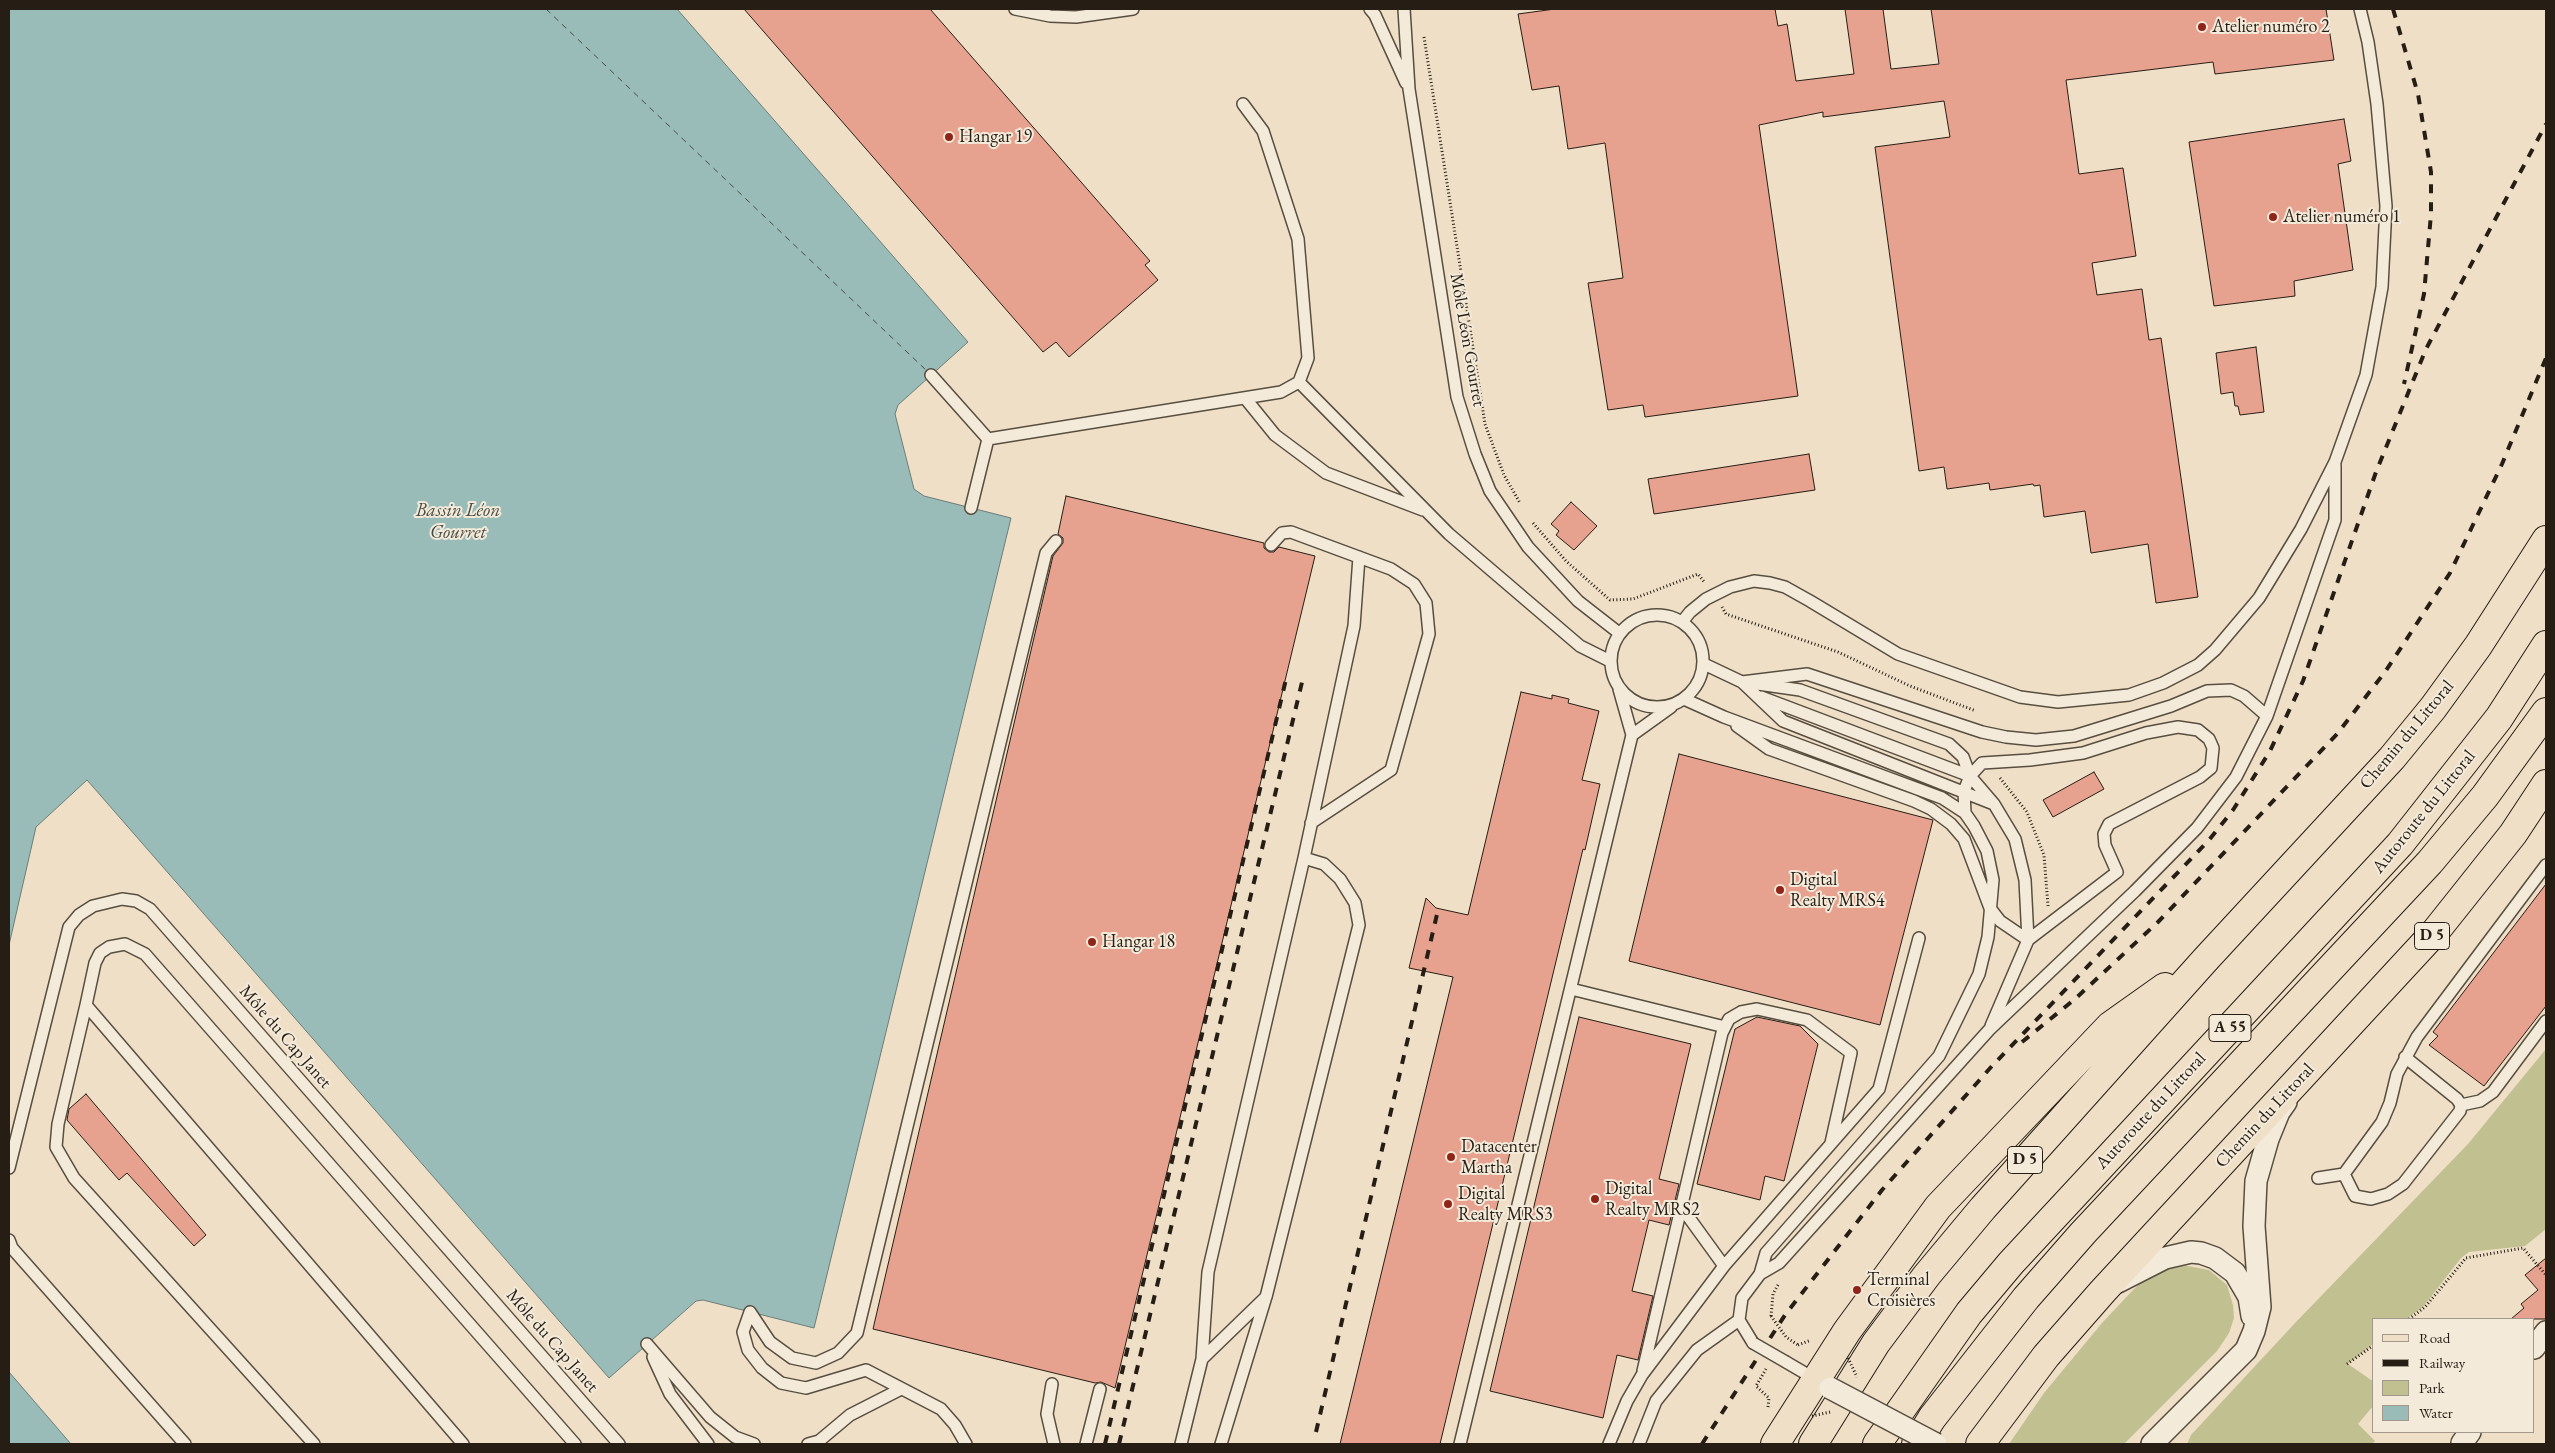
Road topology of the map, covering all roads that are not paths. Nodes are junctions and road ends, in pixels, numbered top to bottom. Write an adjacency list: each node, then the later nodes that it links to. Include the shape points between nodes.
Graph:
1 (1015, 9): 2 (lane, via 1050,16)
2 (1133, 9)
3 (1370, 9): 6 (lane, Môle Léon Gourret)
4 (1404, 9): 6 (lane, Môle Léon Gourret)
5 (2360, 9): 12 (lane, via 2377,104 2386,206 2382,287 2366,375)
6 (1408, 89): 20 (lane, Môle Léon Gourret, via 1457,397 1475,454 1490,490 1528,547 1578,600)
7 (1243, 104): 9 (lane, via 1263,131 1298,239 1308,358)
8 (931, 375): 11 (lane)
9 (1299, 382): 10 (lane, via 1281,392); 14 (lane)
10 (1245, 398): 11 (lane); 14 (lane, via 1275,435 1326,473)
11 (988, 439): 13 (lane)
12 (2335, 462): 19 (lane, via 2301,529 2259,598 2215,650 2198,665 2129,695 2058,702 2020,696 1898,654 1785,587 1754,581 1714,595); 29 (lane, via 2335,520)
13 (971, 508)
14 (1427, 512): 22 (lane, via 1580,646)
15 (2546, 540): 43 (main road, Chemin du Littoral, via 2478,646 2415,730)
16 (1056, 541): 70 (lane, via 1046,553 856,1333 838,1353 816,1362 792,1358 770,1342 750,1312 743,1332 748,1350 762,1368 781,1383 806,1388 866,1370)
17 (1271, 545): 18 (lane, via 1282,533 1291,532)
18 (1358, 557): 37 (lane, via 1354,626); 37 (lane, via 1391,569 1414,584 1426,603 1429,634 1391,770)
19 (1682, 622): 20 (lane, via 1656,614 1630,623); 23 (lane, via 1698,640)
20 (1619, 633): 22 (lane)
21 (2546, 645): 90 (main road, Autoroute du Littoral / A 55, via 2499,718 2400,844 2011,1263 1970,1313)
22 (1610, 661): 25 (lane)
23 (1704, 664): 24 (lane); 27 (lane, via 1698,684)
24 (1742, 682): 26 (lane); 29 (lane, via 1807,674 1982,732 2036,740 2074,736 2170,706 2206,691 2231,690 2244,696); 32 (lane, via 1800,690 1949,744 1963,756)
25 (1620, 689): 27 (lane, via 1644,706 1660,708); 31 (lane)
26 (1758, 696): 32 (lane); 34 (lane, via 1782,721)
27 (1679, 702): 30 (lane); 31 (lane)
28 (2546, 712): 91 (main road, Autoroute du Littoral / A 55, via 2485,796 2430,862 2032,1291 1932,1418)
29 (2267, 716): 48 (lane, via 2236,777 2197,828 2136,891)
30 (1724, 717): 36 (lane, via 1942,798); 40 (lane, via 1769,749 1931,809 1964,838)
31 (1632, 735): 44 (lane)
32 (1970, 776): 34 (lane); 35 (lane); 42 (lane, via 1982,763 2083,752 2178,727 2198,730 2209,739 2211,768 2200,777 2109,824 2104,834 2105,845 2117,872)
33 (2546, 784): 50 (main road, Chemin du Littoral / D 5, via 2513,834 2435,932)
34 (1964, 791): 35 (lane); 36 (lane)
35 (1994, 804): 42 (lane, via 2015,840 2025,880)
36 (1965, 813): 40 (lane, via 1987,851 1993,880)
37 (1310, 823): 38 (lane)
38 (1304, 858): 61 (lane, via 1324,864 1340,879 1355,903 1359,925); 66 (lane, via 1208,1272)
39 (2546, 865): 49 (lane, via 2417,1037)
40 (1990, 908): 42 (lane, via 2000,921); 59 (lane, via 1988,937 1979,974 1939,1056 1766,1253)
41 (1919, 938): 52 (lane, via 1879,1089)
42 (2028, 940): 48 (lane, via 2007,982)
43 (2206, 959): 69 (main road, via 2110,1026 1938,1207 1860,1311); 89 (main road, D 5, via 1927,1275 1876,1343)
44 (1571, 989): 47 (lane); 85 (lane)
45 (86, 1005): 73 (lane, via 58,1124 56,1147 74,1178); 74 (lane); 75 (lane, via 100,953 125,944 146,954)
46 (2546, 1021): 51 (lane, via 2492,1092 2480,1101)
47 (1725, 1027): 52 (lane, via 1740,1012 1757,1009 1807,1020 1851,1053); 56 (lane)
48 (1989, 1030): 59 (lane, via 1779,1262)
49 (2405, 1058): 51 (lane); 54 (lane, via 2382,1122)
50 (2303, 1077): 60 (main road, Chemin du Littoral / D 5); 63 (street, via 2279,1112 2256,1181 2254,1226 2260,1307)
51 (2461, 1105): 54 (lane, via 2460,1111 2403,1184 2388,1194 2371,1199 2355,1196)
52 (1831, 1144): 58 (lane)
53 (9, 1168): 76 (lane, Môle du Cap Janet, via 69,927 93,906 122,899 136,901 150,909)
54 (2344, 1174): 55 (lane)
55 (2318, 1178)
56 (1682, 1208): 58 (lane); 67 (lane)
57 (9, 1240): 72 (lane, via 12,1248)
58 (1724, 1266): 67 (lane)
59 (1760, 1274): 62 (lane, via 1742,1298)
60 (2103, 1291): 63 (street, via 2165,1258 2201,1253 2216,1258 2235,1273 2249,1297); 93 (main road, Chemin du Littoral / D 5, via 2046,1356)
61 (1266, 1297): 66 (lane); 84 (lane)
62 (1739, 1320): 69 (lane, bridge, via 1753,1343); 87 (lane, via 1697,1350 1656,1401)
63 (2254, 1331): 94 (street, via 2246,1350)
64 (2546, 1332): 65 (street)
65 (2535, 1347)
66 (1202, 1359): 83 (lane)
67 (1642, 1375): 86 (lane)
68 (1052, 1384): 81 (lane, via 1048,1414)
69 (1822, 1384): 88 (main road); 92 (street, bridge)
70 (901, 1389): 79 (lane, via 858,1410 819,1441); 80 (lane, via 941,1408)
71 (1100, 1389): 82 (lane)
72 (185, 1444)
73 (314, 1444)
74 (463, 1444)
75 (575, 1444)
76 (619, 1444)
77 (708, 1444): 78 (lane, via 670,1394 647,1344 710,1417 734,1437)
78 (754, 1444)
79 (808, 1444)
80 (966, 1444)
81 (1054, 1444)
82 (1086, 1444)
83 (1181, 1444)
84 (1221, 1444)
85 (1460, 1444)
86 (1609, 1444)
87 (1638, 1444)
88 (1775, 1444)
89 (1813, 1444)
90 (1876, 1444)
91 (1916, 1444)
92 (1936, 1444)
93 (1980, 1444)
94 (2152, 1444)

